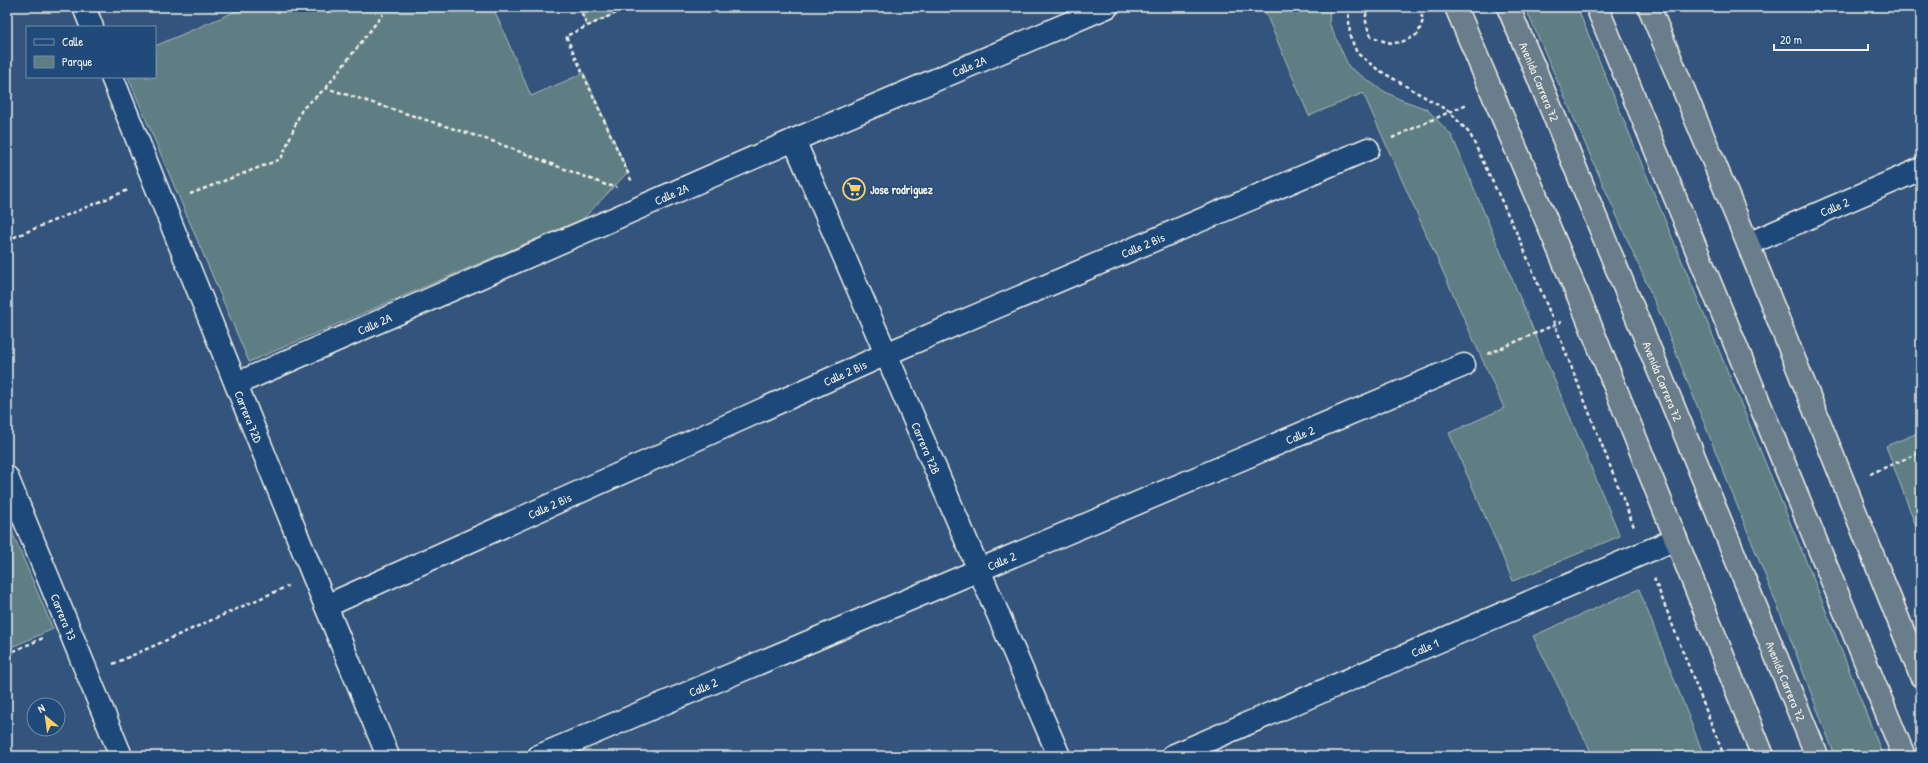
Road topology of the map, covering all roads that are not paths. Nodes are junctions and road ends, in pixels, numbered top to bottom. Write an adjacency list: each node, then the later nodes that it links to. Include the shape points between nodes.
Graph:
1 (84, 7): 7 (street)
2 (1107, 7): 9 (street, Calle 2A)
3 (1456, 7): 17 (highway, via 1585,312)
4 (1508, 7): 29 (highway, Avenida Carrera 72)
5 (1597, 7): 21 (highway)
6 (1649, 7): 12 (highway)
7 (92, 26)
8 (112, 78): 15 (street, Carrera 72D)
9 (794, 140): 13 (street, Carrera 72B); 15 (street, Calle 2A)
10 (1368, 149): 13 (street, Calle 2 Bis)
11 (1921, 169): 12 (street, Calle 2)
12 (1748, 244): 20 (highway)
13 (886, 354): 18 (street, Carrera 72B); 19 (street, Calle 2 Bis)
14 (1464, 365): 18 (street, Calle 2)
15 (236, 384): 19 (street, Carrera 72D)
16 (7, 477): 23 (street, Carrera 73)
17 (1676, 539): 27 (street, Calle 1); 28 (highway)
18 (981, 570): 25 (street, Calle 2); 26 (street, Carrera 72B)
19 (326, 606): 24 (street, Carrera 72D)
20 (1921, 676)
21 (1891, 724): 22 (highway); 30 (highway)
22 (1921, 755)
23 (121, 756)
24 (388, 756)
25 (539, 756)
26 (1059, 756)
27 (1172, 756)
28 (1763, 756)
29 (1817, 756)
30 (1904, 756)

